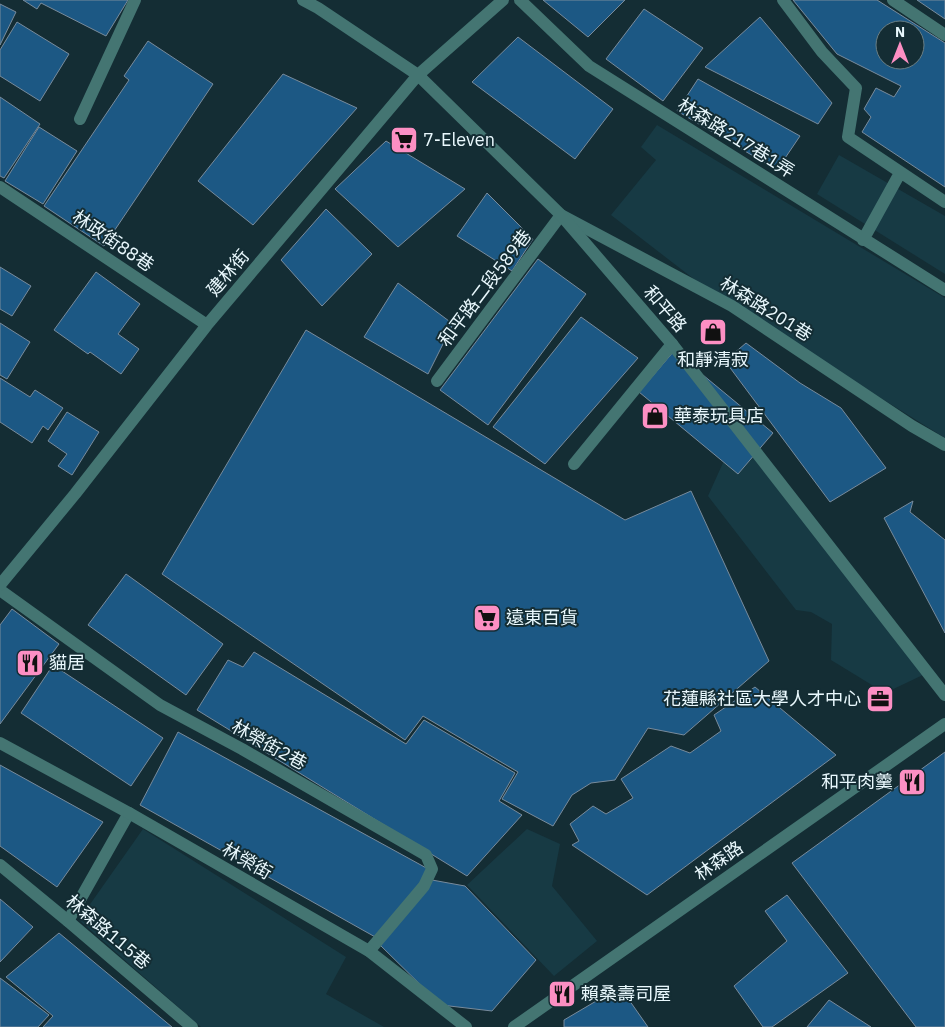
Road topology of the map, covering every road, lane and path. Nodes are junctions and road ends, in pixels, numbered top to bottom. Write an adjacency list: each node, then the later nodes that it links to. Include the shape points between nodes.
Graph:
1 (135, 0): 10 (street)
2 (303, 0): 7 (street, 和平路)
3 (503, 0): 9 (street, 建林街)
4 (520, 0): 15 (street, 林森路217巷1弄, via 589,66)
5 (783, 0): 11 (street, via 822,52 856,88 848,136)
6 (893, 0): 8 (street)
7 (321, 4): 9 (street, 和平路)
8 (945, 35)
9 (418, 75): 14 (street, 和平路); 17 (street, 建林街)
10 (80, 119)
11 (900, 173): 13 (street); 15 (street)
12 (0, 187): 17 (street, 林政街88巷)
13 (945, 202)
14 (561, 215): 18 (street, 和平路); 19 (street, 和平路二段589巷); 20 (street, 林森路201巷, via 732,306)
15 (863, 240): 16 (street, 林森路217巷1弄)
16 (945, 290)
17 (207, 325): 22 (street, 建林街)
18 (672, 344): 21 (street); 24 (street, 和平路)
19 (437, 381)
20 (945, 445)
21 (574, 464)
22 (0, 585)
23 (0, 590): 30 (street, 林榮街2巷, via 160,704 426,855 432,869 424,886)
24 (945, 695)
25 (945, 724): 33 (street, 林森路)
26 (0, 742): 27 (street, 林榮街)
27 (129, 813): 29 (street); 30 (street, 林榮街)
28 (0, 865): 29 (street, 林森路115巷)
29 (68, 921): 31 (street, 林森路115巷)
30 (369, 951): 32 (street, 林榮街)
31 (192, 1027)
32 (466, 1027)
33 (514, 1027)

